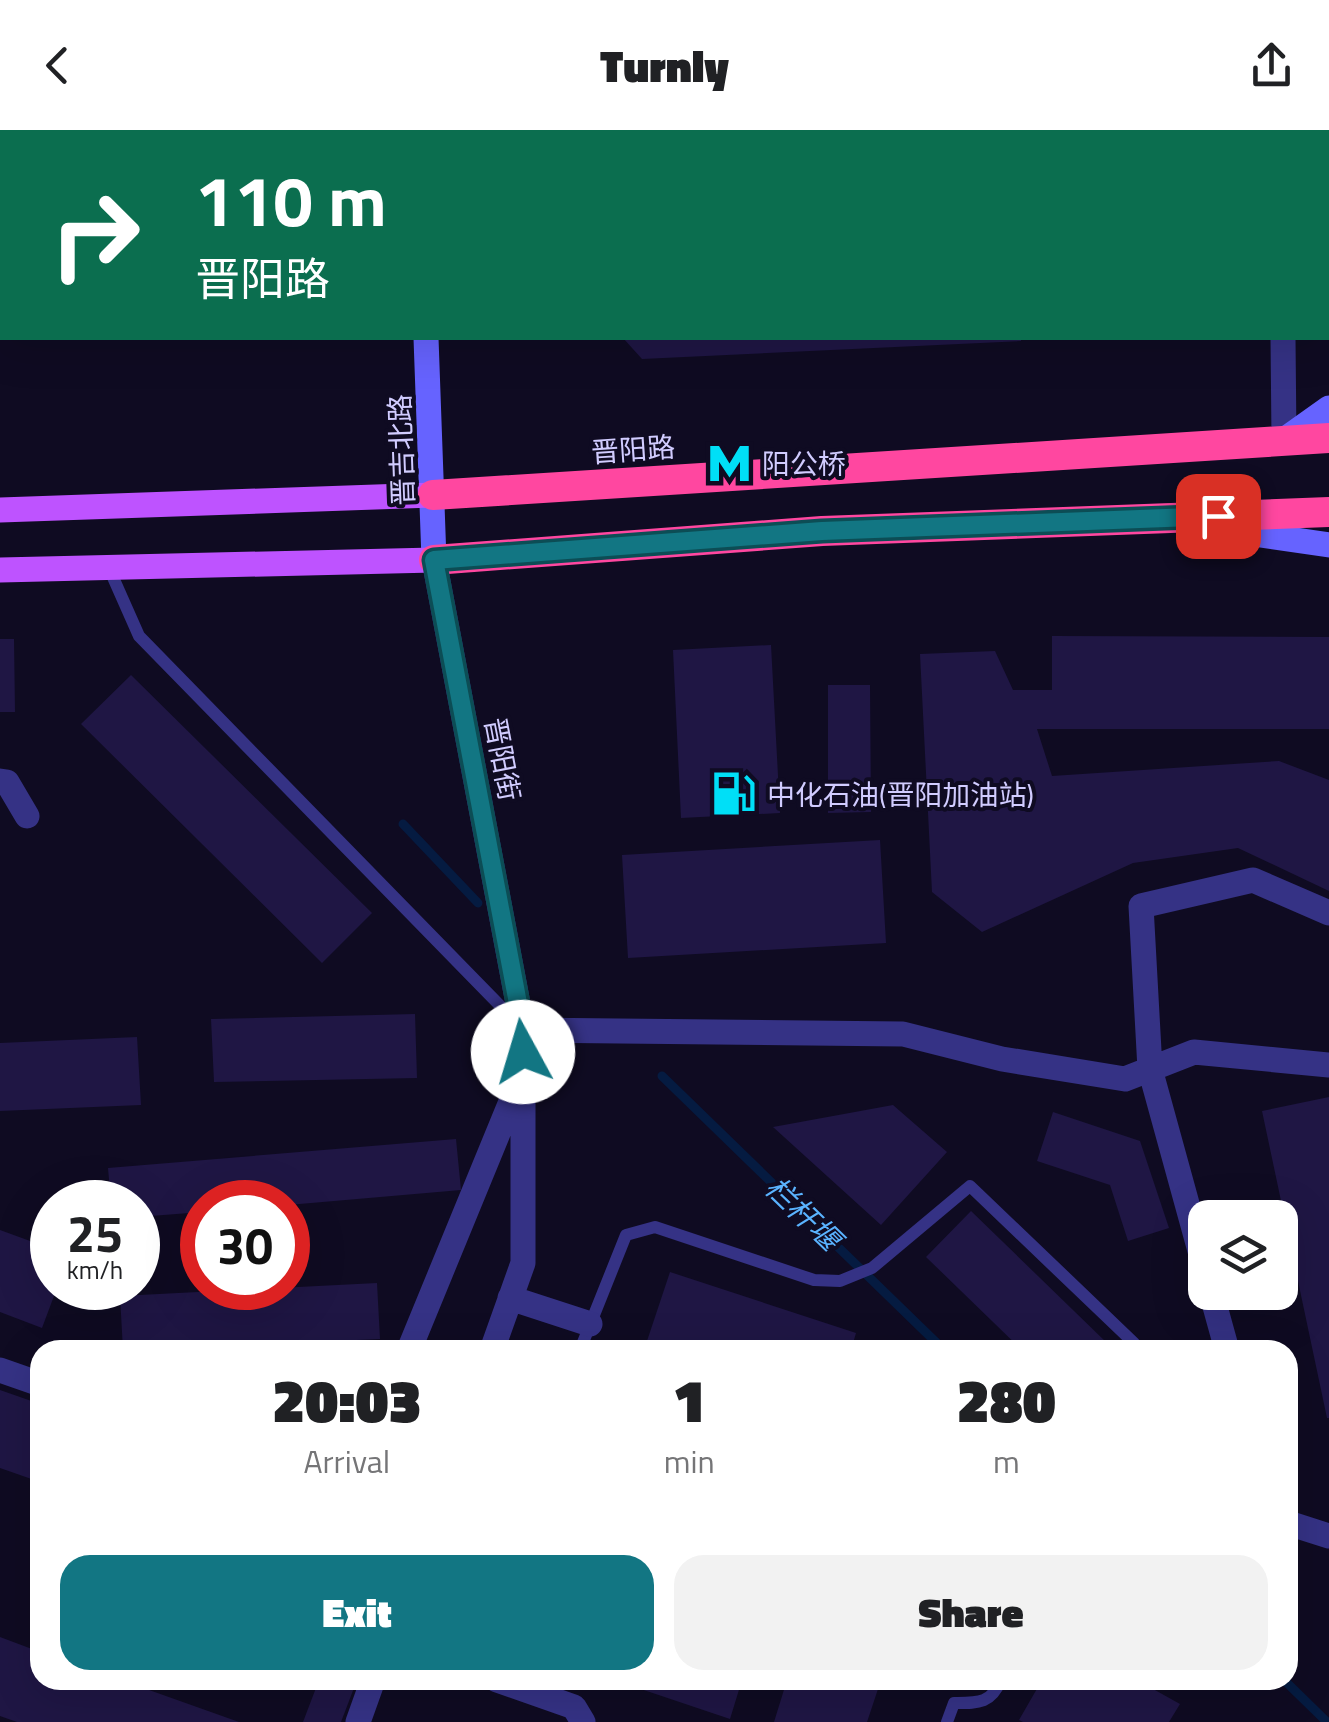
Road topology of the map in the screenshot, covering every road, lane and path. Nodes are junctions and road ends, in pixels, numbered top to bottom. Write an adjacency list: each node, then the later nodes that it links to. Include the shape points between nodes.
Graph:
1 (426, 340): 6 (street, 晋吉北路)
2 (1283, 340): 5 (street)
3 (1329, 408): 5 (street)
4 (1329, 438): 5 (highway, 晋阳路)
5 (1284, 440): 6 (highway, 晋阳路)
6 (433, 495): 7 (main road, 晋阳路); 11 (street, 晋吉北路)
7 (0, 510)
8 (1329, 512): 9 (highway)
9 (1144, 518): 10 (street); 11 (highway, via 822,531)
10 (1329, 545)
11 (434, 560): 12 (main road); 17 (street, 晋阳街)
12 (108, 566): 13 (main road); 17 (lane, via 139,636)
13 (0, 570)
14 (0, 780): 15 (street)
15 (28, 816)
16 (1329, 913): 19 (street, via 1253,880 1141,906)
17 (523, 1030): 19 (street, via 903,1034 1126,1079); 20 (street, 晋阳街)
18 (1329, 1065): 19 (street, via 1194,1052)
19 (1150, 1069): 21 (street)
20 (523, 1073): 22 (street, 晋阳街, via 523,1263); 25 (street)
21 (1188, 1207)
22 (510, 1298): 24 (street); 26 (street, 晋阳街)
23 (1217, 1310): 29 (street)
24 (590, 1324): 27 (lane); 28 (lane, via 626,1234 654,1227 814,1280 840,1282 872,1268 970,1186)
25 (414, 1340)
26 (495, 1340)
27 (584, 1340)
28 (1130, 1340)
29 (1224, 1340)
30 (0, 1370): 31 (street)
31 (30, 1380)
32 (1298, 1526): 33 (street)
33 (1329, 1536)
34 (369, 1690): 37 (street)
35 (536, 1690): 38 (street, via 574,1707)
36 (997, 1690): 39 (lane, via 982,1703 954,1703)
37 (358, 1722)
38 (583, 1722)
39 (947, 1722)

